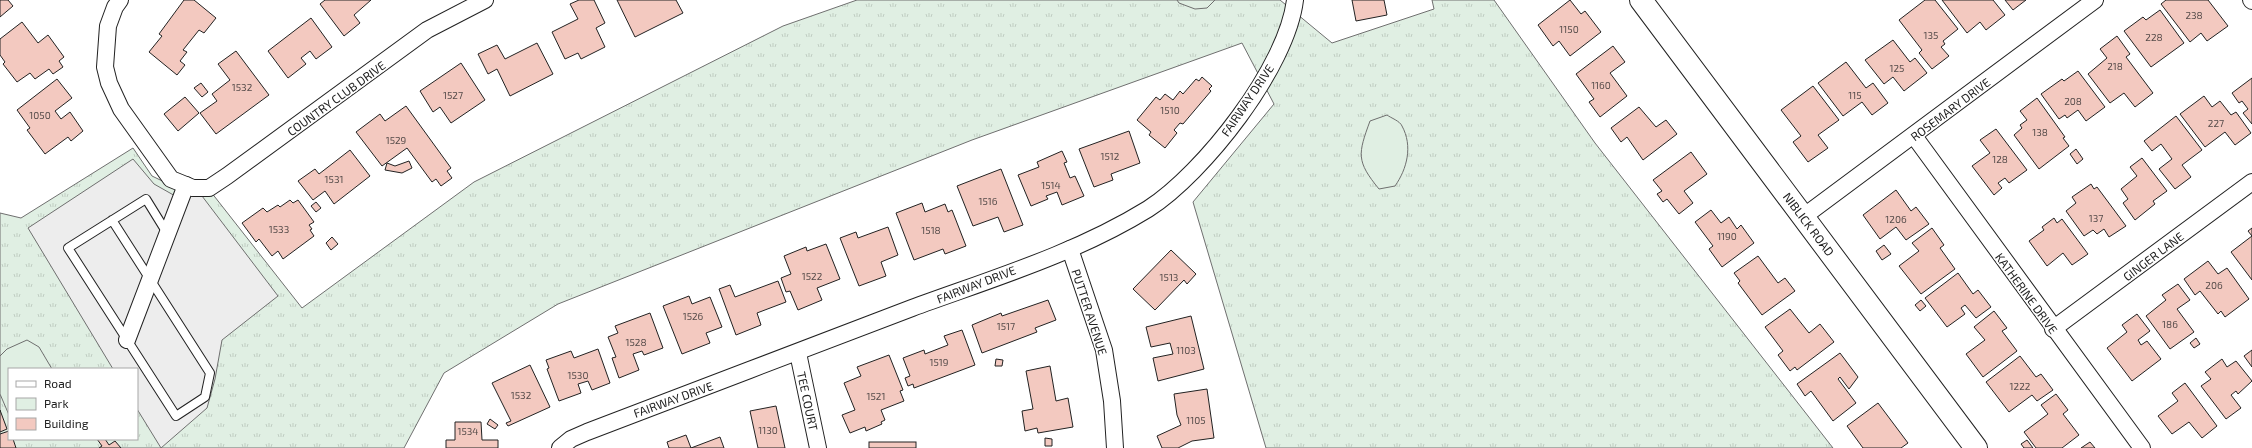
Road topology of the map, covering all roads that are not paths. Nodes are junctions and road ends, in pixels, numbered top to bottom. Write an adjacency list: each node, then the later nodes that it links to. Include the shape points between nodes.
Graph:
1 (485, 0): 8 (street, COUNTRY CLUB DRIVE, via 426,30 209,188 193,188)
2 (1295, 0): 12 (street, FAIRWAY DRIVE, via 1276,56 1237,118 1203,161 1178,186 1148,208)
3 (1641, 0): 9 (main road, NIBLICK ROAD)
4 (2095, 0): 6 (street, ROSEMARY DRIVE)
5 (112, 2): 8 (street, COUNTRY CLUB DRIVE, via 105,67 109,84 121,109 171,179)
6 (1914, 136): 9 (street, ROSEMARY DRIVE); 14 (street, KATHERINE DRIVE)
7 (2252, 182): 14 (street, GINGER LANE)
8 (186, 185): 11 (street)
9 (1803, 217): 20 (main road, NIBLICK ROAD)
10 (112, 220): 11 (lane, via 146,199); 13 (lane); 15 (lane, via 68,248)
11 (168, 234): 13 (street)
12 (1070, 249): 16 (street, FAIRWAY DRIVE); 19 (street, PUTTER AVENUE, via 1104,350 1112,401)
13 (150, 280): 15 (street); 15 (lane, via 210,373 205,397 176,416)
14 (2053, 329): 21 (street, KATHERINE DRIVE)
15 (127, 340)
16 (798, 353): 17 (street, FAIRWAY DRIVE, via 587,432 571,439); 18 (street, TEE COURT)
17 (560, 448)
18 (818, 448)
19 (1115, 448)
20 (1976, 448)
21 (2142, 448)

